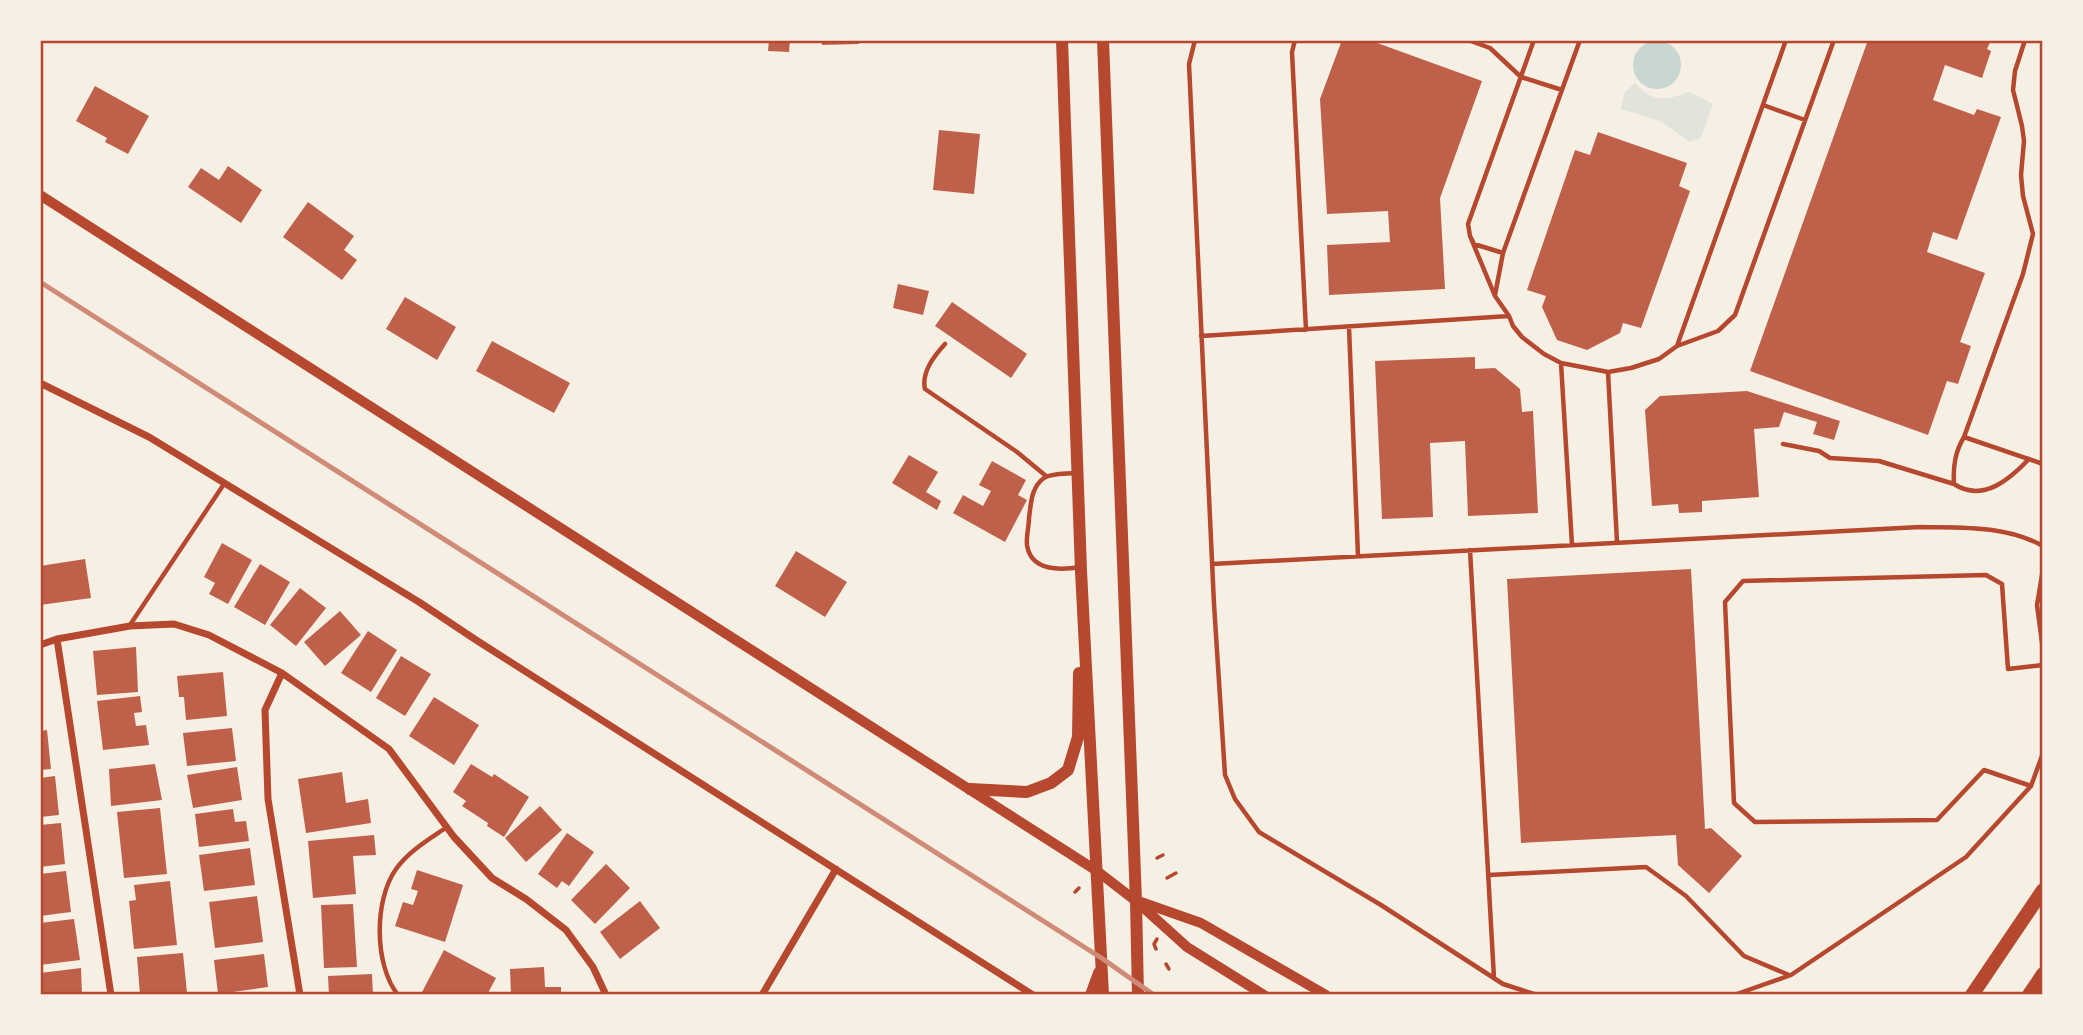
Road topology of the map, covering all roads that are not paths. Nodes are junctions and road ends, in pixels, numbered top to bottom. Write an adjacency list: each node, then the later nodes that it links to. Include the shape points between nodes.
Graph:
1 (1062, 40): 32 (main road)
2 (1103, 40): 59 (main road)
3 (1195, 40): 22 (lane, via 1189,64)
4 (1295, 40): 21 (lane)
5 (1468, 40): 11 (lane, via 1490,48)
6 (1534, 40): 11 (lane)
7 (1580, 40): 12 (lane)
8 (1786, 40): 13 (lane)
9 (1834, 40): 14 (lane)
10 (2025, 40): 28 (lane, via 2013,90 2024,141 2023,196 2033,234 2020,286)
11 (1521, 78): 12 (lane); 16 (lane, via 1468,224)
12 (1562, 90): 17 (lane)
13 (1763, 105): 14 (lane); 24 (lane)
14 (1805, 120): 24 (lane, via 1735,316 1718,331)
15 (40, 195): 53 (street)
16 (1469, 236): 17 (lane, via 1474,244); 18 (lane)
17 (1503, 253): 18 (lane)
18 (1495, 296): 19 (lane)
19 (1509, 316): 20 (lane); 25 (lane, via 1522,337)
20 (1349, 327): 21 (lane); 40 (lane)
21 (1306, 330): 22 (lane)
22 (1201, 336): 41 (lane)
23 (945, 344): 33 (lane, via 933,357 923,382 925,389)
24 (1677, 346): 26 (lane, via 1659,359)
25 (1561, 363): 26 (lane); 37 (lane)
26 (1608, 372): 36 (lane)
27 (40, 383): 34 (street, via 149,437)
28 (1964, 437): 30 (lane); 35 (lane, via 1956,450)
29 (1783, 444): 35 (lane, via 1819,451 1830,458 1879,461)
30 (2029, 459): 31 (lane); 35 (lane, via 1994,488 1962,489)
31 (2043, 464)
32 (1077, 473): 33 (lane); 42 (main road)
33 (1046, 476): 42 (lane, via 1036,486 1031,502 1027,545 1031,556 1040,565)
34 (224, 483): 45 (lane); 55 (street)
35 (1954, 484)
36 (1617, 542): 37 (lane); 38 (lane, via 1920,527 1996,529)
37 (1572, 545): 39 (lane)
38 (2043, 546)
39 (1470, 550): 40 (lane); 57 (lane)
40 (1358, 556): 41 (lane)
41 (1212, 564): 63 (lane, via 1225,775 1235,799 1259,832)
42 (1081, 569): 53 (main road, via 1078,737 1068,770 1027,792); 56 (main road)
43 (2043, 569): 44 (lane)
44 (2040, 605): 48 (lane)
45 (130, 626): 46 (street); 50 (street, via 174,624 209,635)
46 (57, 639): 47 (street); 64 (street)
47 (40, 645)
48 (2043, 650)
49 (2043, 665): 52 (lane, via 2008,669 2001,584 1986,575 1743,581 1725,602 1734,803 1755,822 1937,820 1984,770)
50 (282, 673): 54 (street, via 389,749); 65 (street, via 265,710 268,799)
51 (2043, 753): 52 (lane)
52 (2031, 786): 62 (lane, via 1966,857)
53 (970, 789): 56 (street)
54 (447, 827): 66 (lane, via 413,850 395,870 385,893 379,938); 67 (street, via 492,878 566,930 593,967)
55 (836, 869): 68 (street); 69 (street)
56 (1097, 871): 59 (street); 60 (main road)
57 (1489, 875): 62 (lane, via 1646,867 1686,896 1744,956); 63 (lane)
58 (2043, 890): 77 (main road)
59 (1136, 901): 72 (main road); 73 (street, via 1187,947); 74 (street, via 1201,923)
60 (1103, 959): 70 (main road); 71 (main road)
61 (2043, 974): 78 (main road)
62 (1790, 976): 76 (lane)
63 (1494, 979): 75 (lane)
64 (111, 995)
65 (300, 995)
66 (398, 995)
67 (606, 995)
68 (762, 995)
69 (1033, 995)
70 (1091, 995)
71 (1103, 995)
72 (1138, 995)
73 (1264, 995)
74 (1326, 995)
75 (1538, 995)
76 (1734, 995)
77 (1972, 995)
78 (2029, 995)

